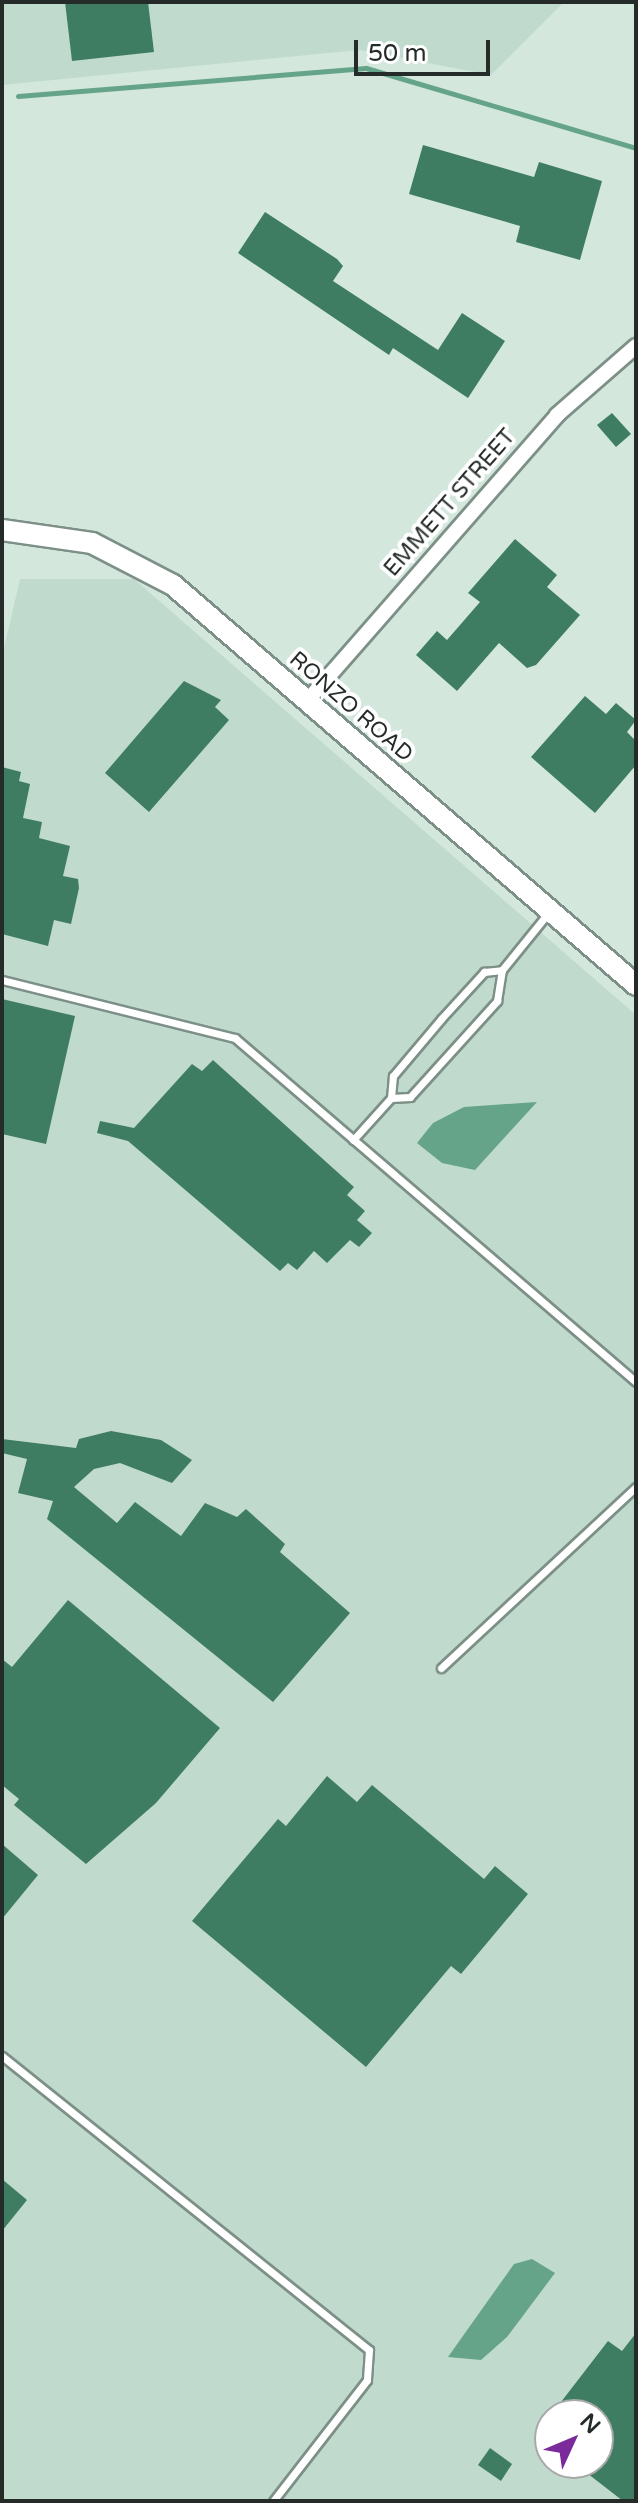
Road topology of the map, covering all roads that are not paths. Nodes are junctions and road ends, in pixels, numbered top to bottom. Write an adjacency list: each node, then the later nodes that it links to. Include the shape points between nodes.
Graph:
1 (636, 346): 3 (street, EMMETT STREET, via 557,415)
2 (2, 530): 3 (main road, RONZO ROAD, via 92,543 133,559)
3 (307, 701): 4 (main road, RONZO ROAD)
4 (550, 911): 5 (lane); 7 (main road, RONZO ROAD)
5 (502, 970): 8 (lane, via 484,972 457,1001 393,1076); 8 (lane, via 497,1001 410,1097)
6 (2, 980): 9 (lane, via 235,1038)
7 (636, 985)
8 (391, 1098): 9 (lane)
9 (353, 1140): 10 (lane)
10 (636, 1382)
11 (636, 1487): 12 (lane)
12 (441, 1668)
13 (2, 2056): 14 (lane, via 369,2350 367,2380)
14 (273, 2501)

